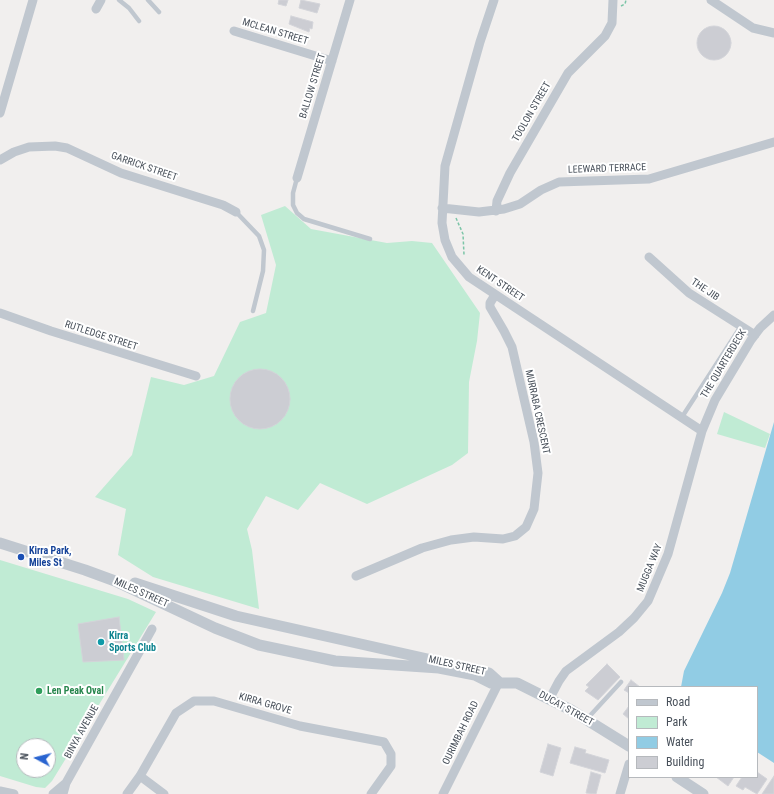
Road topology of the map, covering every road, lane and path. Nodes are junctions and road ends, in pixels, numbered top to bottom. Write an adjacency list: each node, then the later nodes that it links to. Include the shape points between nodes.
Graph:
1 (33, 0): 15 (street)
2 (101, 0): 9 (street)
3 (119, 0): 11 (lane)
4 (148, 0): 10 (lane)
5 (350, 0): 14 (street, BALLOW STREET)
6 (494, 0): 19 (street, KENT STREET, via 447,156)
7 (613, 0): 20 (street, TOOLON STREET, via 612,23 605,36 568,73 510,173 497,201)
8 (712, 0): 13 (street, via 753,28)
9 (96, 9)
10 (159, 12)
11 (139, 21)
12 (234, 31): 14 (street, MCLEAN STREET)
13 (774, 33)
14 (332, 61): 18 (street, BALLOW STREET)
15 (0, 113)
16 (774, 142): 20 (street, LEEWARD TERRACE, via 649,179 559,182 520,204)
17 (0, 160): 21 (street, GARRICK STREET, via 29,147 63,148 79,152 121,173 223,205)
18 (297, 178): 23 (lane, via 293,205 304,219)
19 (442, 208): 20 (street, LEEWARD TERRACE); 26 (street, KENT STREET, via 443,232 452,257 468,277)
20 (496, 211)
21 (236, 212): 27 (lane, via 259,236 264,250 264,271)
22 (456, 217): 24 (path, via 463,234)
23 (370, 239)
24 (464, 255)
25 (649, 257): 30 (street, THE JIB, via 683,288)
26 (495, 295): 33 (street, KENT STREET); 37 (street, MURRABA CRESCENT, via 490,307 512,347 534,442 538,473 534,509 526,527 515,536 502,539 474,537 422,548)
27 (253, 311)
28 (0, 313): 32 (street, RUTLEDGE STREET)
29 (774, 315): 31 (street, THE QUARTERDECK)
30 (741, 326): 31 (street, THE JIB); 33 (lane)
31 (755, 335): 34 (street, THE QUARTERDECK, via 720,390)
32 (196, 376)
33 (682, 417): 34 (street, KENT STREET)
34 (702, 431): 41 (street, MUGGA WAY, via 668,554 652,595 634,618 598,649 566,671)
35 (0, 543): 36 (street, MILES STREET)
36 (85, 570): 39 (street, MILES STREET, via 121,578 219,611 274,626 485,671); 39 (street, MILES STREET, via 138,591 219,630 260,645 335,661 448,669 475,674 490,683)
37 (356, 576)
38 (152, 629): 47 (street, BINYA AVENUE)
39 (499, 682): 41 (street, DUCAT STREET, via 517,683); 53 (street, OURIMBAH ROAD)
40 (621, 682): 42 (lane)
41 (550, 698): 42 (street, DUCAT STREET)
42 (586, 720): 43 (street, DUCAT STREET)
43 (628, 745)
44 (628, 767): 54 (street)
45 (140, 776): 50 (street, KIRRA GROVE); 51 (street); 52 (street, KIRRA GROVE, via 176,713 194,701 214,701 300,726 384,742 391,754 391,766)
46 (679, 778): 55 (street)
47 (66, 783): 48 (street, BINYA AVENUE); 49 (street, BINYA AVENUE)
48 (53, 794)
49 (63, 794)
50 (127, 794)
51 (164, 794)
52 (371, 794)
53 (443, 794)
54 (620, 794)
55 (703, 794)

